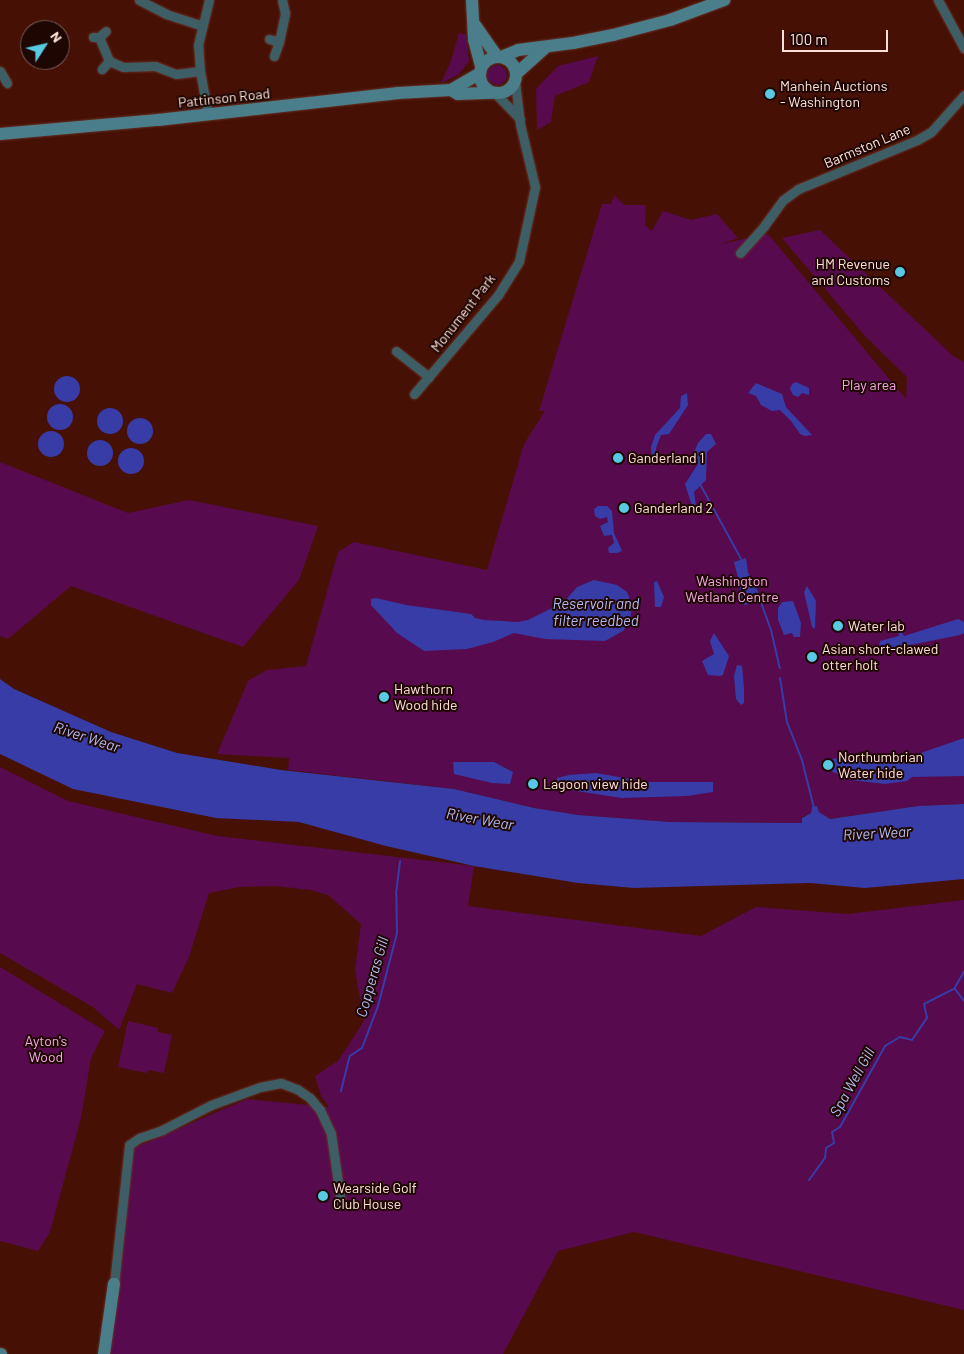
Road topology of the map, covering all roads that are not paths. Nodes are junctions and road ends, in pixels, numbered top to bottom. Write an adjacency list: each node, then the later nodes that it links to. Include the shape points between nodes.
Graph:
1 (139, 0): 8 (street, via 166,14)
2 (209, 0): 8 (street)
3 (282, 0): 11 (street, via 285,12)
4 (472, 0): 7 (street)
5 (724, 0): 12 (street, via 670,20 613,35)
6 (938, 0): 13 (street)
7 (474, 22): 15 (street, via 482,38); 18 (street)
8 (202, 26): 20 (street, via 198,45)
9 (99, 35): 16 (street)
10 (269, 39): 11 (street)
11 (279, 42): 14 (street)
12 (546, 47): 15 (street, via 518,50); 21 (street)
13 (964, 48)
14 (274, 56)
15 (499, 57): 18 (street, via 488,60); 21 (street, via 512,63)
16 (109, 61): 17 (street); 20 (street, via 123,66 155,66 176,74)
17 (102, 69)
18 (480, 70): 23 (street, Pattinson Road); 24 (street, via 482,85)
19 (0, 71): 22 (street)
20 (200, 71): 26 (street)
21 (516, 78): 24 (street, via 507,91); 27 (street, Monument Park)
22 (7, 84)
23 (451, 90): 24 (street, Pattinson Road, via 458,94); 26 (street, Pattinson Road, via 398,92)
24 (494, 93): 27 (street)
25 (964, 95): 29 (street, Barmston Lane, via 931,132 918,140 798,189 782,200)
26 (208, 115): 28 (street, Pattinson Road)
27 (520, 119): 31 (street, Monument Park, via 535,187 519,261 498,295)
28 (0, 134)
29 (740, 253)
30 (396, 351): 31 (street)
31 (429, 377): 32 (street, Monument Park)
32 (414, 394)
33 (341, 1203): 34 (street, via 331,1134 320,1110 297,1089 281,1083 260,1087 211,1105 129,1145)
34 (114, 1284): 35 (street)
35 (104, 1354)

